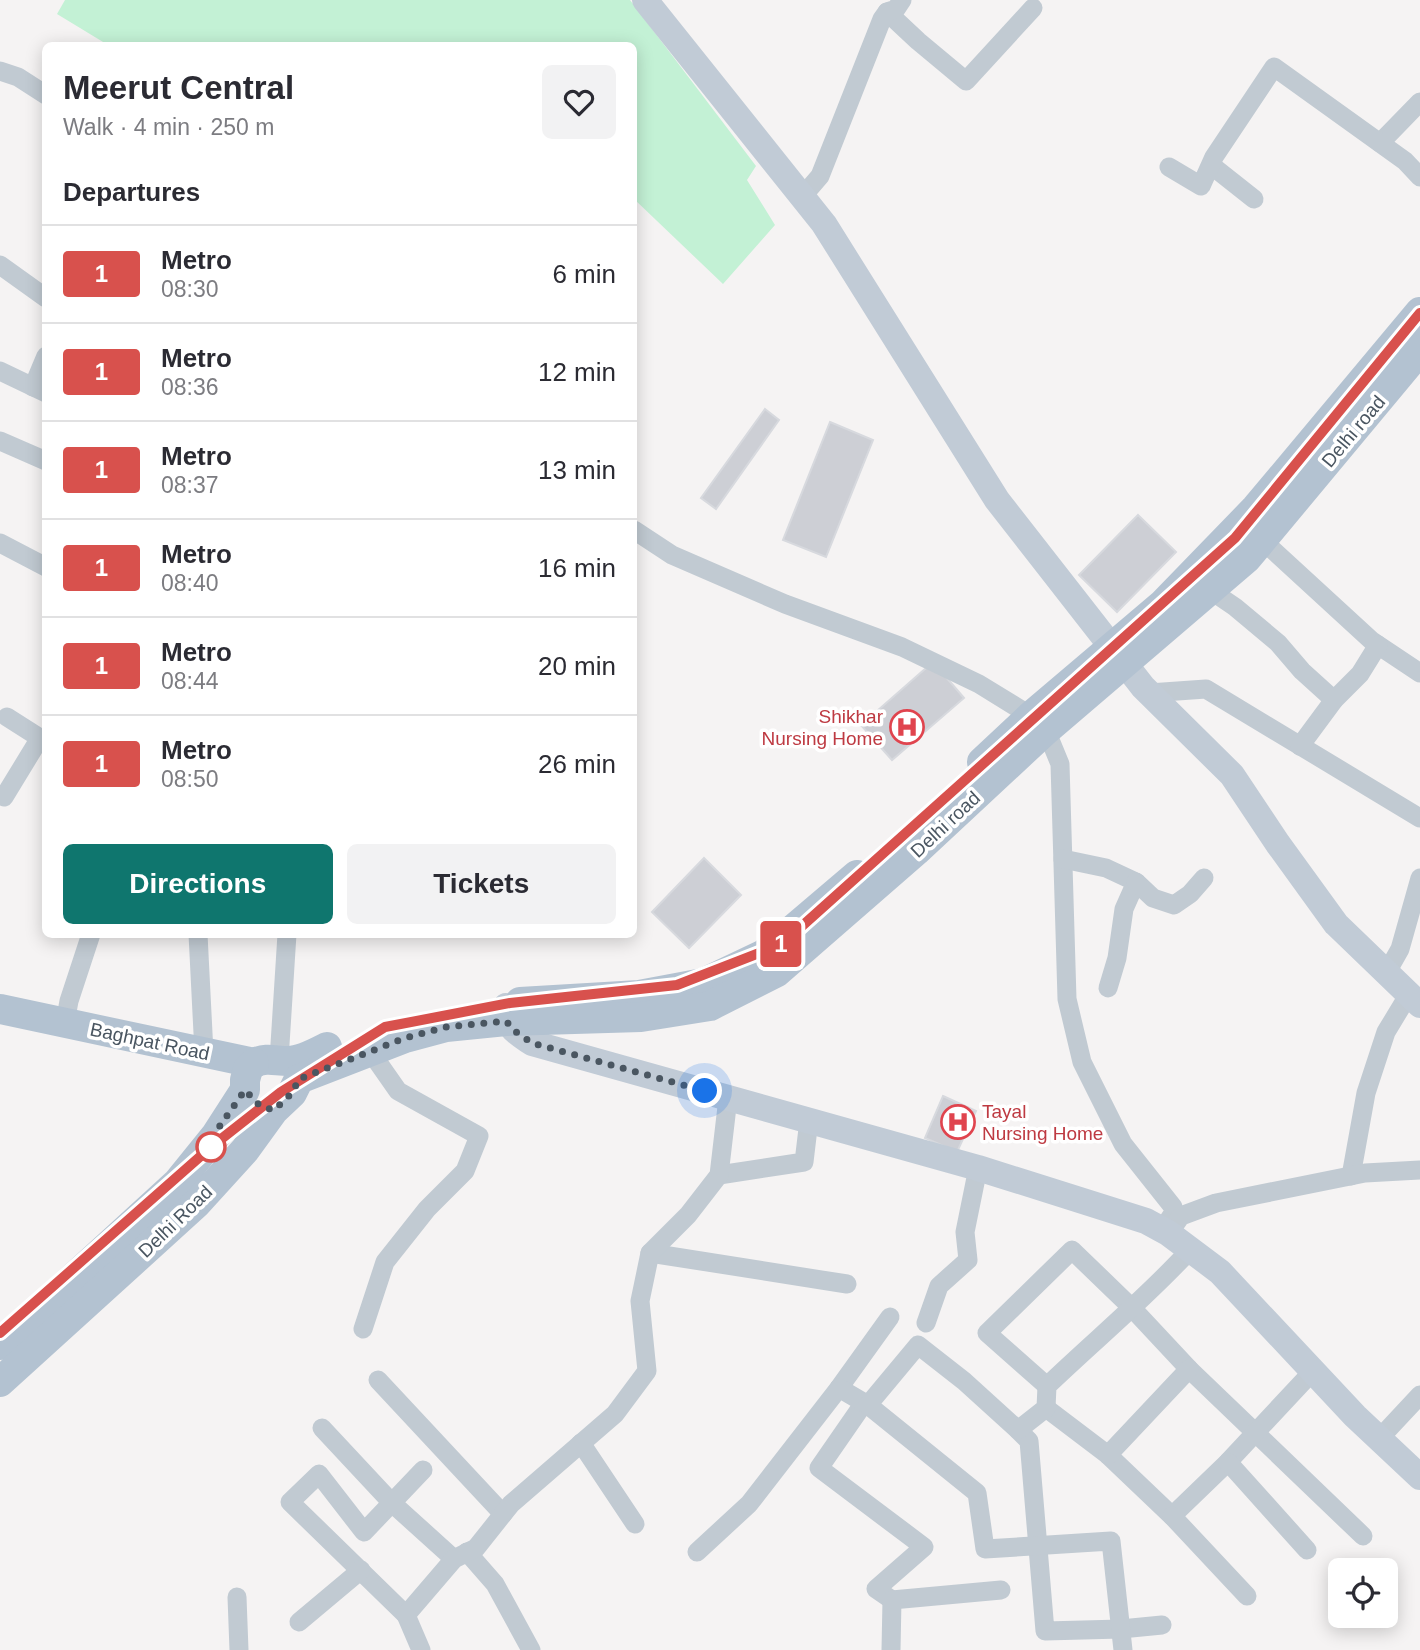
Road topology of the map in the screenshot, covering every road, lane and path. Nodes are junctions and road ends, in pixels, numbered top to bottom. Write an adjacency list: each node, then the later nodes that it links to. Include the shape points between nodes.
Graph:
1 (645, 0): 11 (street)
2 (894, 6): 3 (street, via 966,81); 11 (street, via 882,19 820,176)
3 (1033, 8)
4 (0, 71): 5 (street)
5 (42, 92)
6 (1420, 102): 7 (street)
7 (1380, 143): 8 (street, via 1274,67); 10 (street)
8 (1211, 165): 9 (street, via 1201,186); 12 (street)
9 (1169, 167)
10 (1420, 177)
11 (802, 197): 27 (street, via 824,224 997,500)
12 (1254, 199)
13 (0, 265): 14 (street)
14 (42, 295)
15 (1420, 312): 27 (main road, Delhi Road, via 1256,508)
16 (1420, 350): 22 (main road, Delhi road)
17 (0, 371): 18 (street)
18 (39, 390)
19 (0, 441): 20 (street)
20 (42, 459)
21 (637, 532): 32 (street, via 697,566 902,647 979,684)
22 (1262, 540): 25 (main road, Delhi road); 26 (street)
23 (0, 543): 24 (street)
24 (42, 565)
25 (1210, 590): 27 (main road, Delhi road); 30 (street, via 1278,643)
26 (1378, 645): 28 (street); 30 (street, via 1360,674)
27 (1118, 656): 29 (street); 32 (main road, Delhi Road)
28 (1420, 673)
29 (1149, 693): 35 (street, via 1206,690); 45 (street, via 1232,775 1336,924)
30 (1334, 700): 35 (street)
31 (7, 717): 33 (street)
32 (1038, 723): 38 (street, via 1060,764); 49 (main road, Delhi Road, via 764,954 703,983)
33 (42, 737)
34 (42, 740): 36 (street, via 4,797)
35 (1300, 746): 37 (street)
36 (0, 795)
37 (1420, 818)
38 (1063, 859): 41 (street, via 1106,868); 64 (street, via 1067,999 1082,1062 1123,1144 1173,1207)
39 (1204, 878): 41 (street, via 1174,905 1153,898)
40 (1420, 878): 45 (street)
41 (1136, 881): 46 (street, via 1124,909 1118,958)
42 (90, 938): 51 (street)
43 (198, 938): 55 (street)
44 (286, 938): 56 (street)
45 (1387, 972): 47 (street)
46 (1108, 988)
47 (1414, 999): 63 (street, via 1386,1032 1366,1093)
48 (0, 1009): 51 (main road, Baghpat Road)
49 (546, 1011): 50 (main road, Delhi Road); 54 (street)
50 (506, 1012): 53 (main road, Delhi Road); 54 (street, via 516,1032 532,1043); 56 (main road, Delhi Road, via 443,1008 403,1017)
51 (65, 1023): 52 (main road, Baghpat Road)
52 (159, 1044): 55 (main road, Baghpat Road); 56 (main road)
53 (370, 1051): 58 (main road, Delhi Road, via 299,1079); 71 (street, via 398,1091 479,1136 465,1171 384,1262)
54 (561, 1051): 57 (street)
55 (204, 1054): 56 (main road, Baghpat Road)
56 (270, 1068): 58 (main road, via 260,1106); 72 (main road, Delhi Road, via 178,1182)
57 (728, 1097): 59 (street); 62 (street)
58 (274, 1110): 76 (main road, Delhi Road, via 246,1150 196,1204)
59 (809, 1120): 60 (street); 62 (street, via 804,1162)
60 (978, 1168): 64 (street); 70 (street, via 965,1232 968,1260 939,1286)
61 (1420, 1170): 63 (street)
62 (719, 1175): 66 (street)
63 (1351, 1176): 64 (street, via 1216,1203 1181,1216)
64 (1165, 1231): 65 (street)
65 (1190, 1250): 68 (street); 74 (street, via 1220,1272)
66 (650, 1252): 67 (street); 86 (street, via 640,1301 647,1371 615,1414)
67 (847, 1284)
68 (1132, 1308): 73 (street); 77 (street); 77 (street, via 1072,1250 987,1333)
69 (890, 1317): 78 (street)
70 (926, 1323)
71 (363, 1329)
72 (0, 1345)
73 (1189, 1369): 84 (street); 87 (street)
74 (1313, 1371): 84 (street); 85 (street)
75 (378, 1380): 92 (street)
76 (0, 1382)
77 (1047, 1385): 81 (street)
78 (839, 1388): 80 (street); 98 (street, via 749,1504)
79 (1420, 1395): 85 (street)
80 (866, 1404): 83 (street, via 918,1345); 96 (street, via 977,1493 985,1549); 104 (street, via 818,1468 924,1548 876,1589)
81 (1046, 1408): 83 (street); 87 (street)
82 (322, 1427): 91 (street)
83 (1018, 1430): 96 (street, via 1029,1441)
84 (1257, 1431): 88 (street); 95 (street)
85 (1378, 1440): 90 (street)
86 (581, 1443): 92 (street); 94 (street)
87 (1108, 1455): 93 (street)
88 (1228, 1462): 93 (street); 97 (street)
89 (423, 1470): 91 (street)
90 (1420, 1477)
91 (392, 1503): 99 (street); 100 (street, via 364,1532 319,1474 290,1502)
92 (503, 1514): 99 (street, via 476,1548)
93 (1172, 1516): 102 (street)
94 (635, 1524)
95 (1363, 1536)
96 (1038, 1545): 108 (street, via 1111,1541); 108 (street, via 1045,1631)
97 (1307, 1550)
98 (697, 1552)
99 (461, 1555): 105 (street); 111 (street, via 495,1584)
100 (361, 1570): 105 (street); 106 (street)
101 (1001, 1590): 104 (street)
102 (1247, 1596)
103 (237, 1597): 109 (street)
104 (892, 1600): 112 (street)
105 (407, 1615): 110 (street)
106 (299, 1622)
107 (1162, 1625): 108 (street)
108 (1121, 1629): 113 (street)
109 (239, 1650)
110 (421, 1650)
111 (531, 1650)
112 (891, 1650)
113 (1123, 1650)

